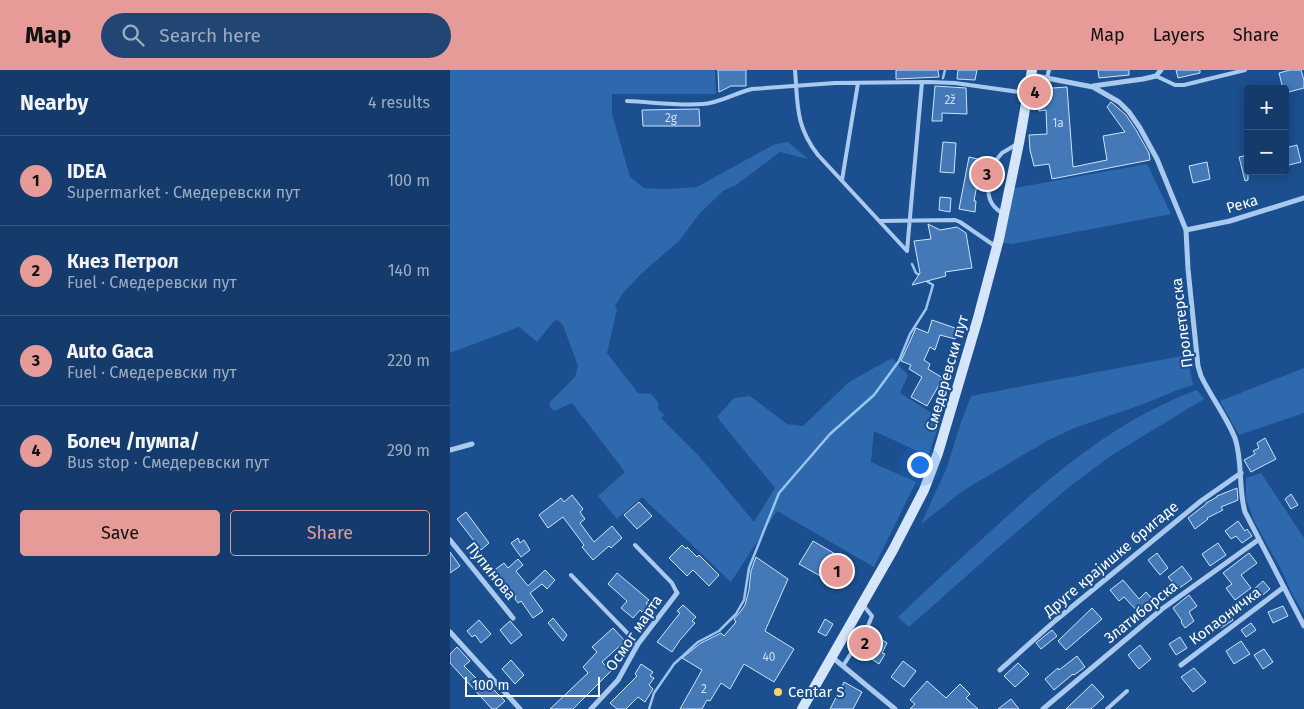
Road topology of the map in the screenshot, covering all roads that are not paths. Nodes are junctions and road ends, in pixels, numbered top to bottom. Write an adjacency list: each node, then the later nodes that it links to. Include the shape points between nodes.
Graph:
1 (795, 70): 10 (lane)
2 (1049, 70): 7 (lane)
3 (1161, 70): 6 (street)
4 (1245, 70): 6 (lane, via 1184,86)
5 (1032, 73): 7 (street, Смедеревски пут); 12 (main road, Смедеревски пут)
6 (1156, 76): 11 (street)
7 (1047, 78): 11 (street, Смедеревски пут)
8 (922, 82): 9 (lane); 12 (lane, via 955,83); 21 (lane)
9 (858, 83): 10 (lane); 16 (lane)
10 (796, 86): 13 (lane, via 752,89 703,104); 16 (lane, via 803,133 818,155)
11 (1093, 86): 22 (street, Пролетерска, via 1119,102 1140,128)
12 (1028, 94): 14 (main road, Смедеревски пут)
13 (627, 101)
14 (1019, 143): 15 (lane, via 1002,153); 19 (main road, Смедеревски пут)
15 (992, 165)
16 (842, 180): 20 (lane)
17 (989, 181): 19 (lane, via 988,197)
18 (1304, 198): 22 (street, Река, via 1230,221)
19 (1004, 214): 23 (main road, Смедеревски пут)
20 (880, 221): 21 (lane); 21 (lane, via 908,251)
21 (909, 222): 23 (lane, via 955,220)
22 (1186, 230): 26 (street, Пролетерска, via 1198,366 1235,440)
23 (997, 247): 33 (main road, Смедеревски пут, via 938,453 917,503)
24 (472, 444): 25 (street)
25 (450, 450)
26 (1241, 473): 28 (street, Пролетерска, via 1242,504); 41 (street, Друге крајишке бригаде, via 1201,501)
27 (450, 540): 34 (street, Пупинова)
28 (1258, 540): 31 (street, Пролетерска); 47 (street, Златиборска, via 1162,609)
29 (635, 545): 32 (lane, via 672,583)
30 (571, 575): 37 (lane)
31 (1284, 587): 35 (street, Пролетерска); 39 (street, Копаоничка)
32 (676, 593): 37 (street, Осмог марта)
33 (861, 604): 38 (main road, Смедеревски пут); 40 (lane, via 872,616)
34 (513, 618)
35 (1304, 626)
36 (450, 632): 43 (street)
37 (638, 644): 44 (street, Осмог марта, via 618,680)
38 (831, 656): 40 (street); 45 (main road, Смедеревски пут)
39 (1181, 665)
40 (844, 666): 46 (street)
41 (1000, 670)
42 (1127, 691): 48 (lane)
43 (520, 709)
44 (591, 709)
45 (802, 709)
46 (895, 709)
47 (1043, 709)
48 (1107, 709)

